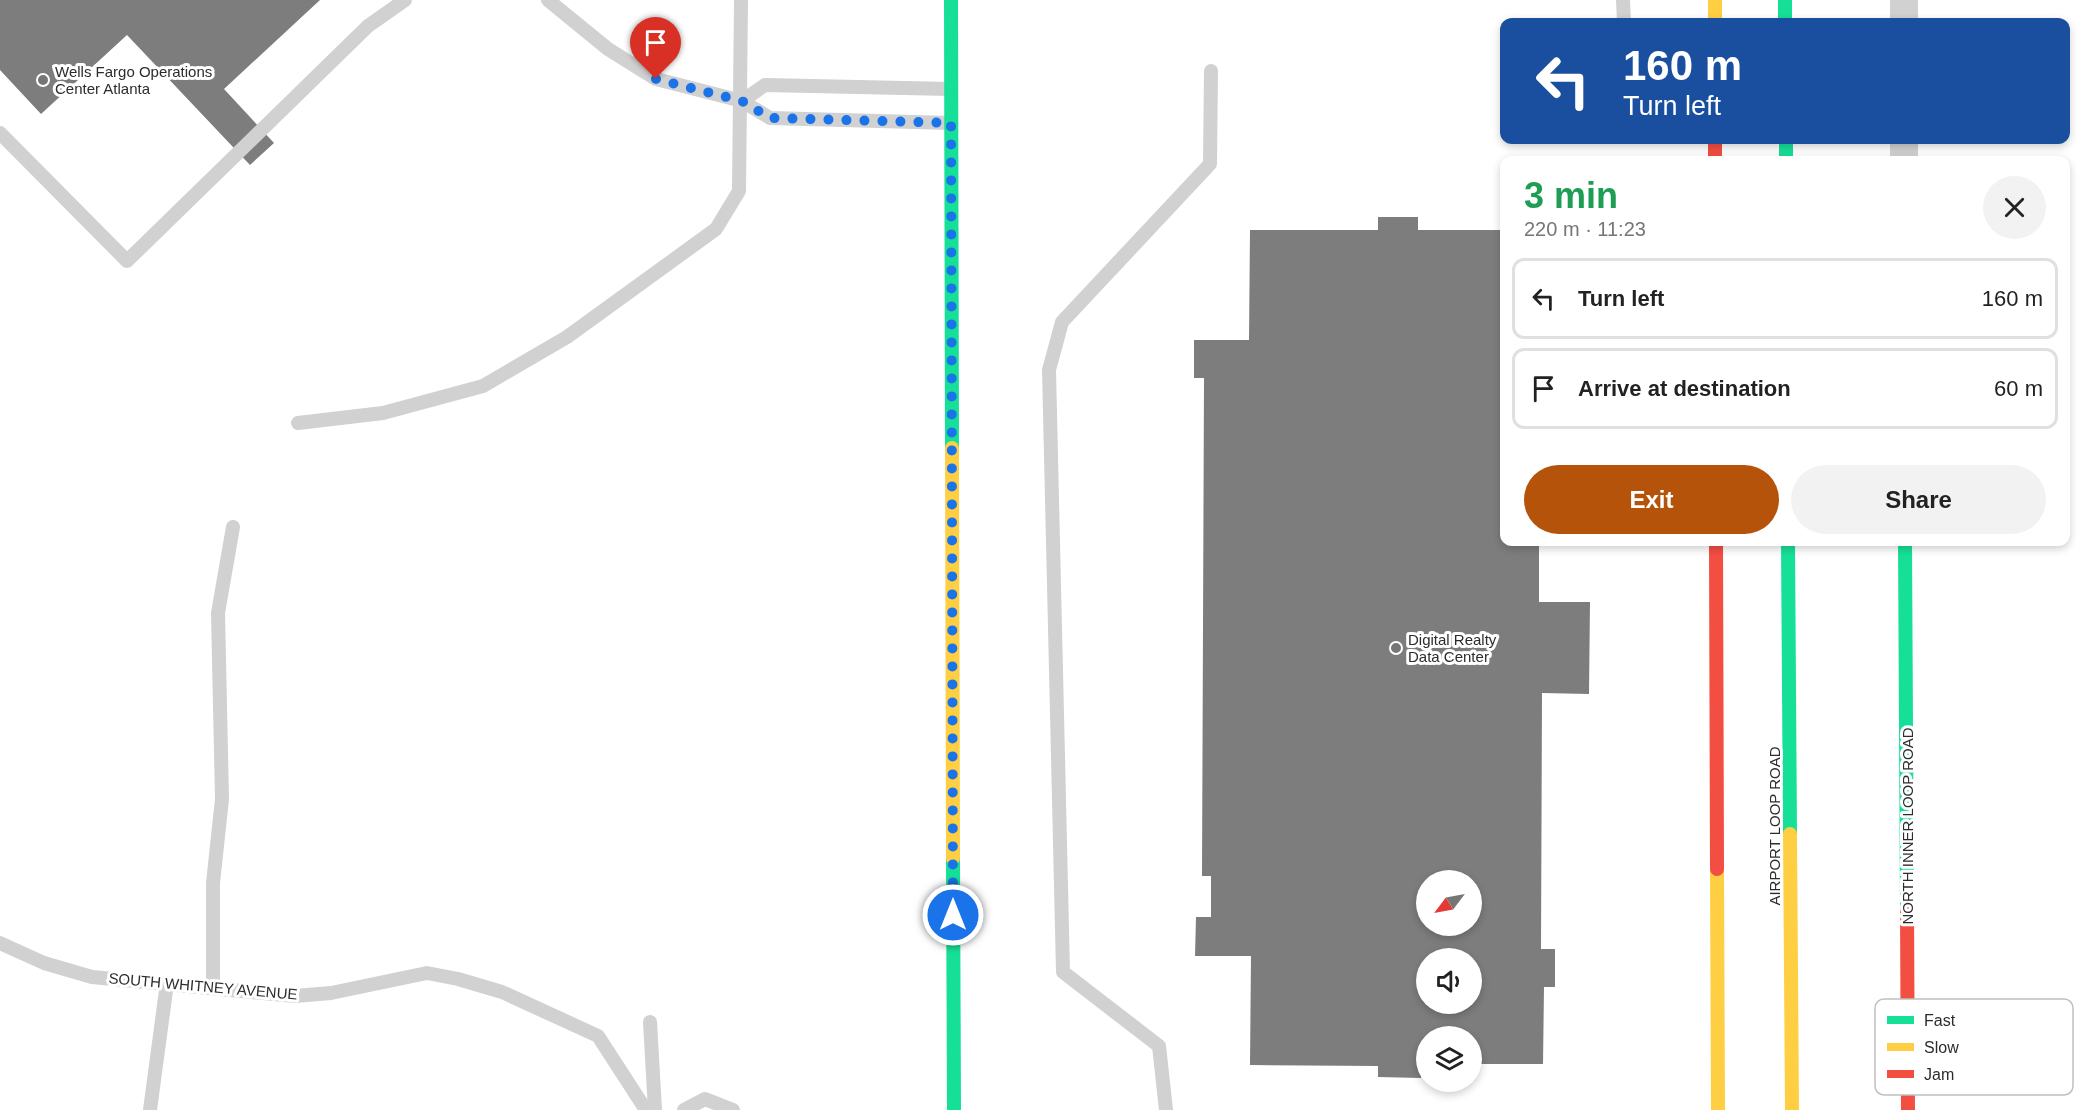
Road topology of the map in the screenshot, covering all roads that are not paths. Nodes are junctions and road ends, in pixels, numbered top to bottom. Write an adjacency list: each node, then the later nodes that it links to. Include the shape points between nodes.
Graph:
1 (405, 0): 19 (lane, via 368,26 127,261)
2 (548, 0): 10 (lane)
3 (571, 0): 10 (lane)
4 (741, 0): 17 (lane)
5 (951, 0): 16 (street)
6 (1623, 0): 11 (lane)
7 (1715, 0): 12 (street)
8 (1785, 0): 13 (street)
9 (1904, 0): 14 (street)
10 (569, 17): 17 (lane, via 608,50 656,79)
11 (1624, 18)
12 (1715, 18)
13 (1785, 18)
14 (1904, 18)
15 (1211, 71): 37 (lane, via 1210,164 1062,322 1049,370 1063,972 1159,1046)
16 (950, 89): 17 (lane, via 765,85); 18 (street)
17 (742, 101): 18 (lane, via 770,118); 20 (lane, via 739,191 716,229 643,283 567,337 483,386 383,413)
18 (951, 123): 36 (street)
19 (0, 133)
20 (297, 423)
21 (233, 527): 27 (lane, via 218,613 222,799 213,883)
22 (1716, 546): 38 (street)
23 (1788, 546): 39 (street, AIRPORT LOOP ROAD)
24 (1905, 546): 28 (street, NORTH INNER LOOP ROAD)
25 (0, 943): 26 (lane, SOUTH WHITNEY AVENUE, via 44,963 92,976)
26 (167, 984): 27 (lane, SOUTH WHITNEY AVENUE); 31 (lane)
27 (213, 988): 32 (lane, SOUTH WHITNEY AVENUE, via 295,996 331,993 427,973 458,979 502,992 598,1036)
28 (1907, 999)
29 (650, 1022): 33 (lane)
30 (1908, 1095): 40 (street, NORTH INNER LOOP ROAD)
31 (150, 1110)
32 (646, 1110)
33 (655, 1110)
34 (684, 1110): 35 (lane, via 705,1100)
35 (733, 1110)
36 (954, 1110)
37 (1166, 1110)
38 (1718, 1110)
39 (1792, 1110)
40 (1908, 1110)

